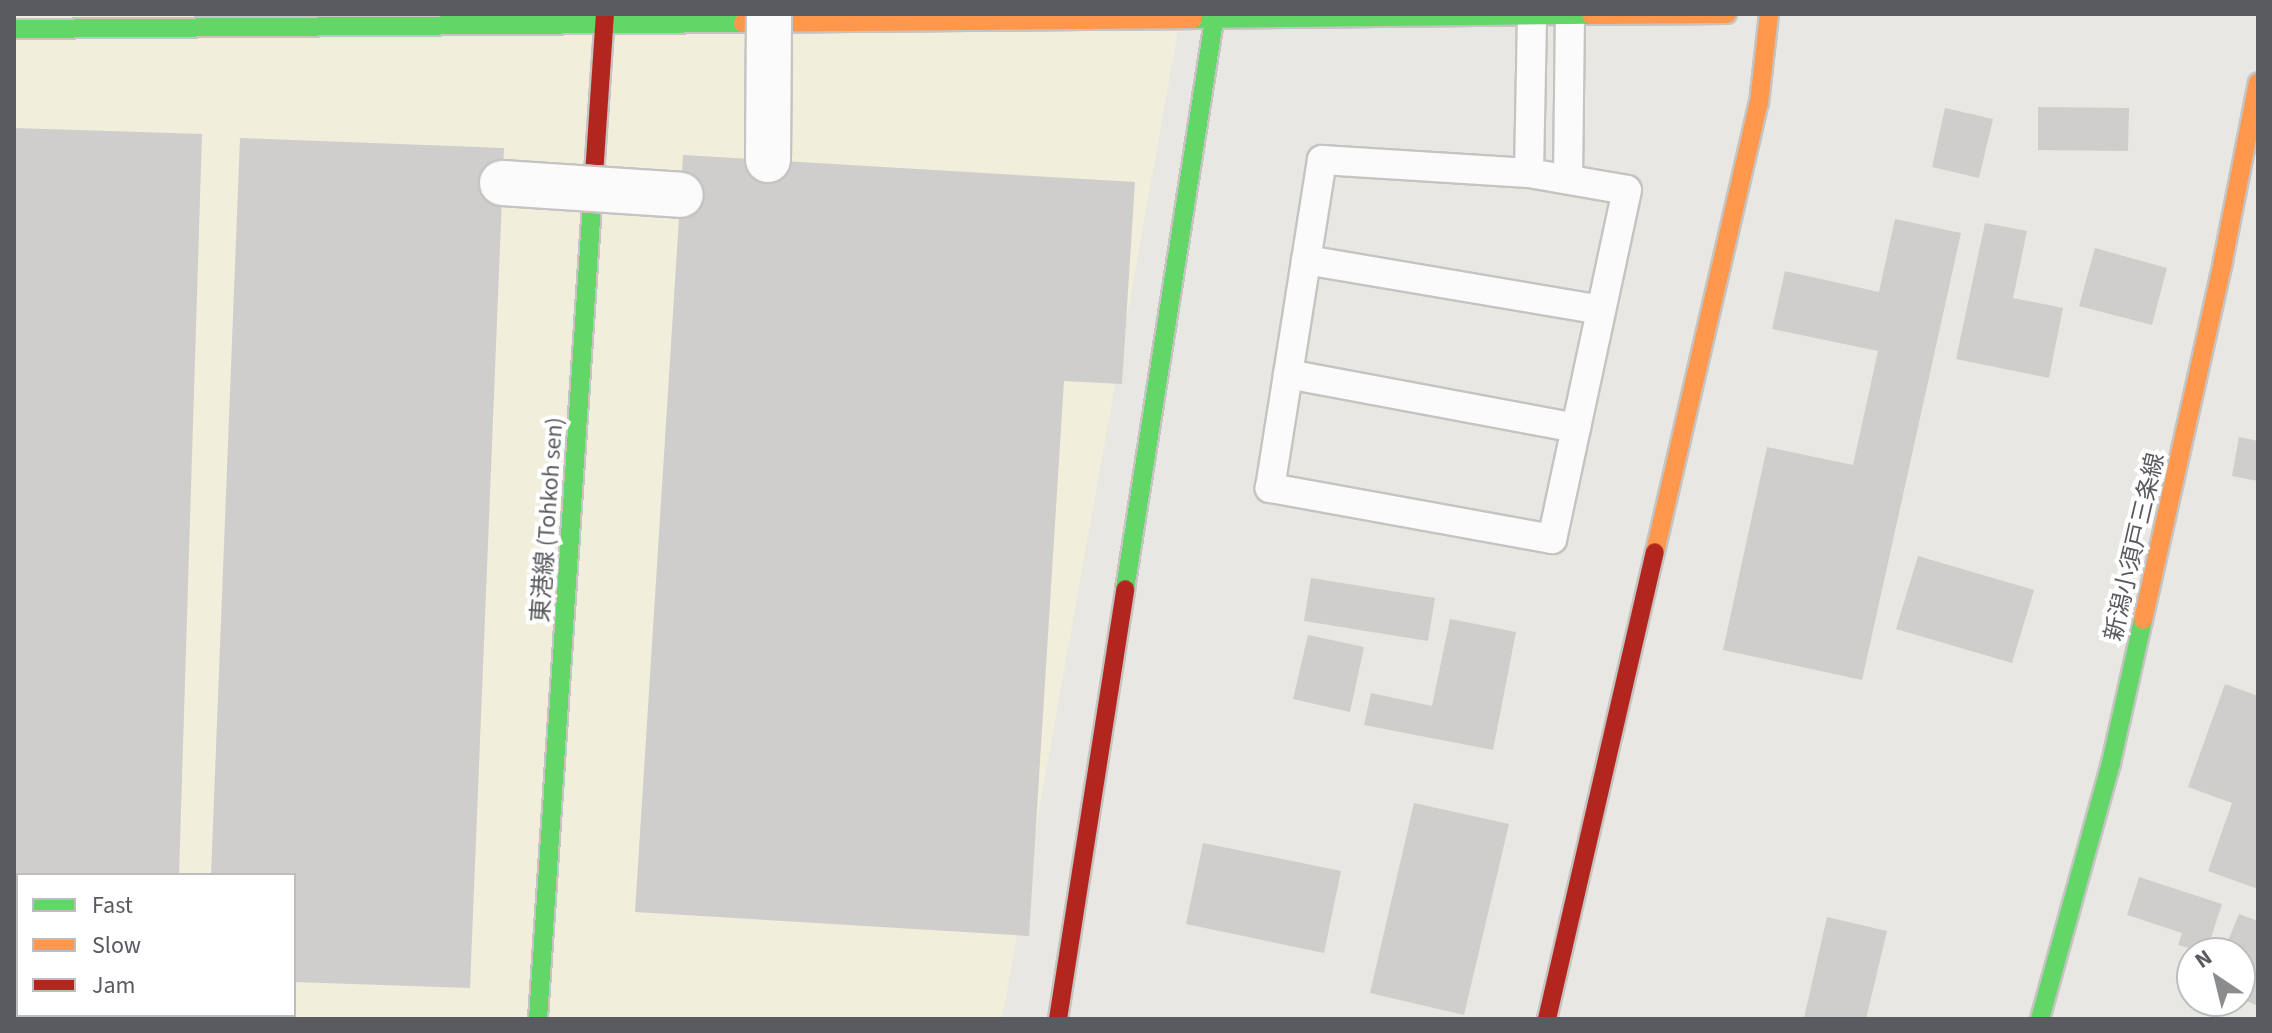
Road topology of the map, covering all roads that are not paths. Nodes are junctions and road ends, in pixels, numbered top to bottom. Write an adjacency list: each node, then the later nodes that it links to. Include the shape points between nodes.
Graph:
1 (769, 14): 10 (street, bridge)
2 (1727, 14): 4 (street)
3 (1769, 14): 21 (street, via 1759,103)
4 (1570, 15): 6 (street); 12 (lane)
5 (1214, 16): 6 (street); 7 (street); 20 (street)
6 (1532, 16): 11 (lane)
7 (606, 19): 8 (street); 19 (street, 東港線 (Tohkoh sen))
8 (14, 29)
9 (2258, 82): 22 (street, 新潟小須戸三条線, via 2111,763)
10 (768, 160)
11 (1529, 173): 12 (lane); 15 (lane, via 1322,160)
12 (1568, 178): 16 (lane, via 1627,190)
13 (502, 183): 14 (street, bridge)
14 (681, 195)
15 (1306, 260): 16 (lane); 17 (lane)
16 (1601, 310): 18 (lane)
17 (1288, 374): 18 (lane); 18 (lane, via 1270,488 1552,539)
18 (1576, 428)
19 (538, 1019)
20 (1058, 1019)
21 (1547, 1019)
22 (2040, 1019)

